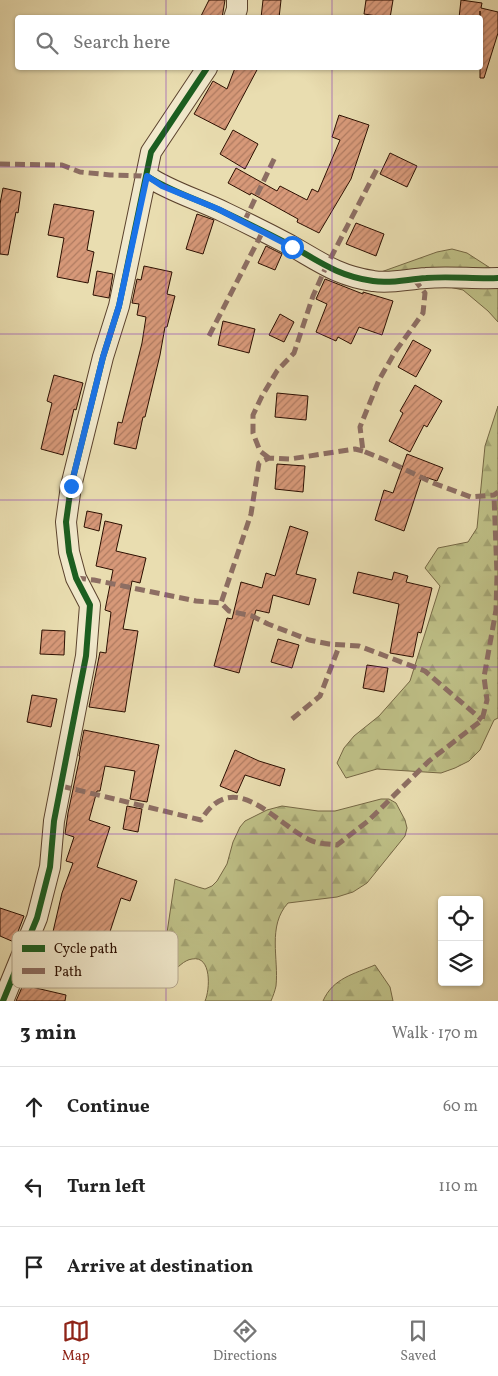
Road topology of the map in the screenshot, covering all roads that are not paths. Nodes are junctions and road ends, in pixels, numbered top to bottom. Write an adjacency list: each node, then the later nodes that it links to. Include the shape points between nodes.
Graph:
1 (237, 0): 2 (street)
2 (235, 15)
3 (205, 70): 4 (street, via 151,152)
4 (147, 176): 5 (street, via 162,186 263,231 329,269 351,277 374,281); 6 (street, via 119,306 71,486 66,522 68,552 76,578 90,605 86,656 54,821 50,867)
5 (498, 278)
6 (32, 931)
7 (12, 979): 8 (street)
8 (3, 1001)

